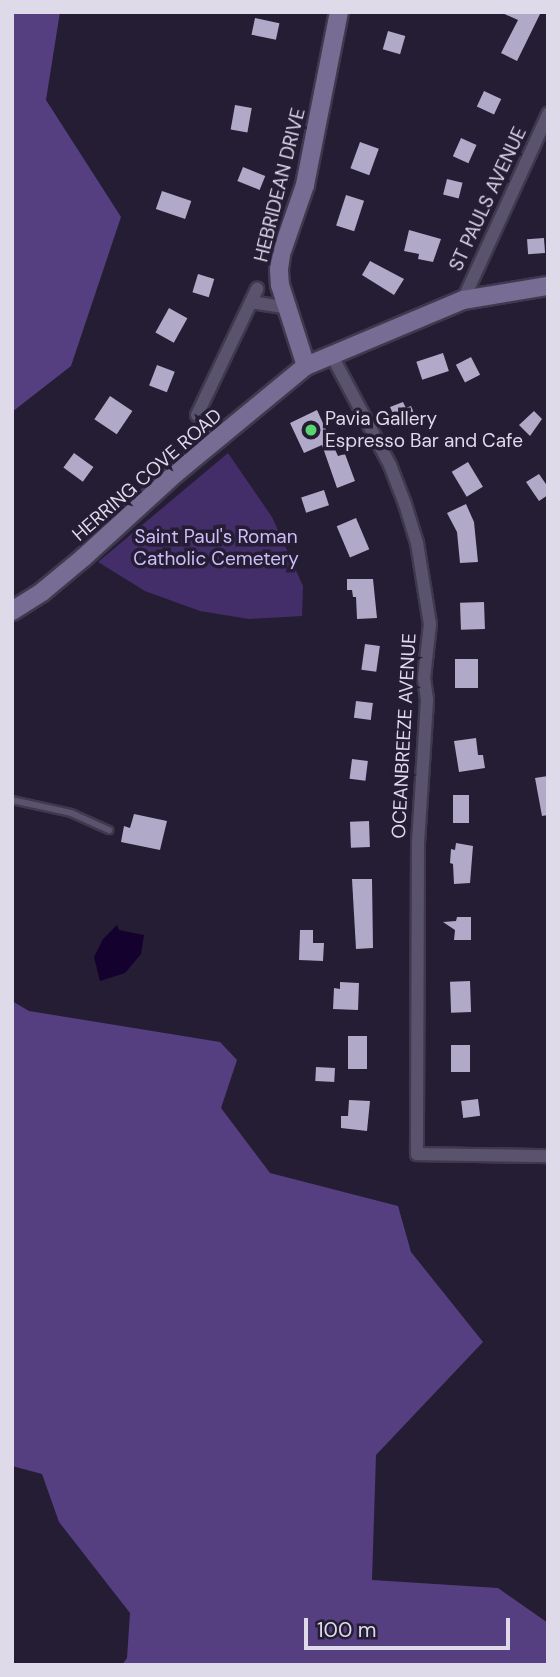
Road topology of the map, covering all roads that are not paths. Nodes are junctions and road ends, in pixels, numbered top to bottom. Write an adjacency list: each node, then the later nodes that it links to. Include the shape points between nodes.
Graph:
1 (339, 12): 7 (main road, HEBRIDEAN DRIVE, via 305,185 281,254 280,285)
2 (548, 114): 5 (street, ST PAULS AVENUE)
3 (548, 286): 5 (main road, HERRING COVE ROAD)
4 (257, 289): 6 (street)
5 (463, 300): 8 (main road, HERRING COVE ROAD)
6 (251, 302): 7 (street); 10 (street)
7 (287, 308): 9 (main road, HEBRIDEAN DRIVE)
8 (331, 354): 9 (main road, HERRING COVE ROAD); 14 (street, OCEANBREEZE AVENUE, via 405,503 429,615 418,842 417,1154)
9 (306, 366): 11 (main road, HERRING COVE ROAD, via 42,592)
10 (197, 415)
11 (12, 611)
12 (12, 800): 13 (lane, via 71,813)
13 (109, 830)
14 (548, 1156)

